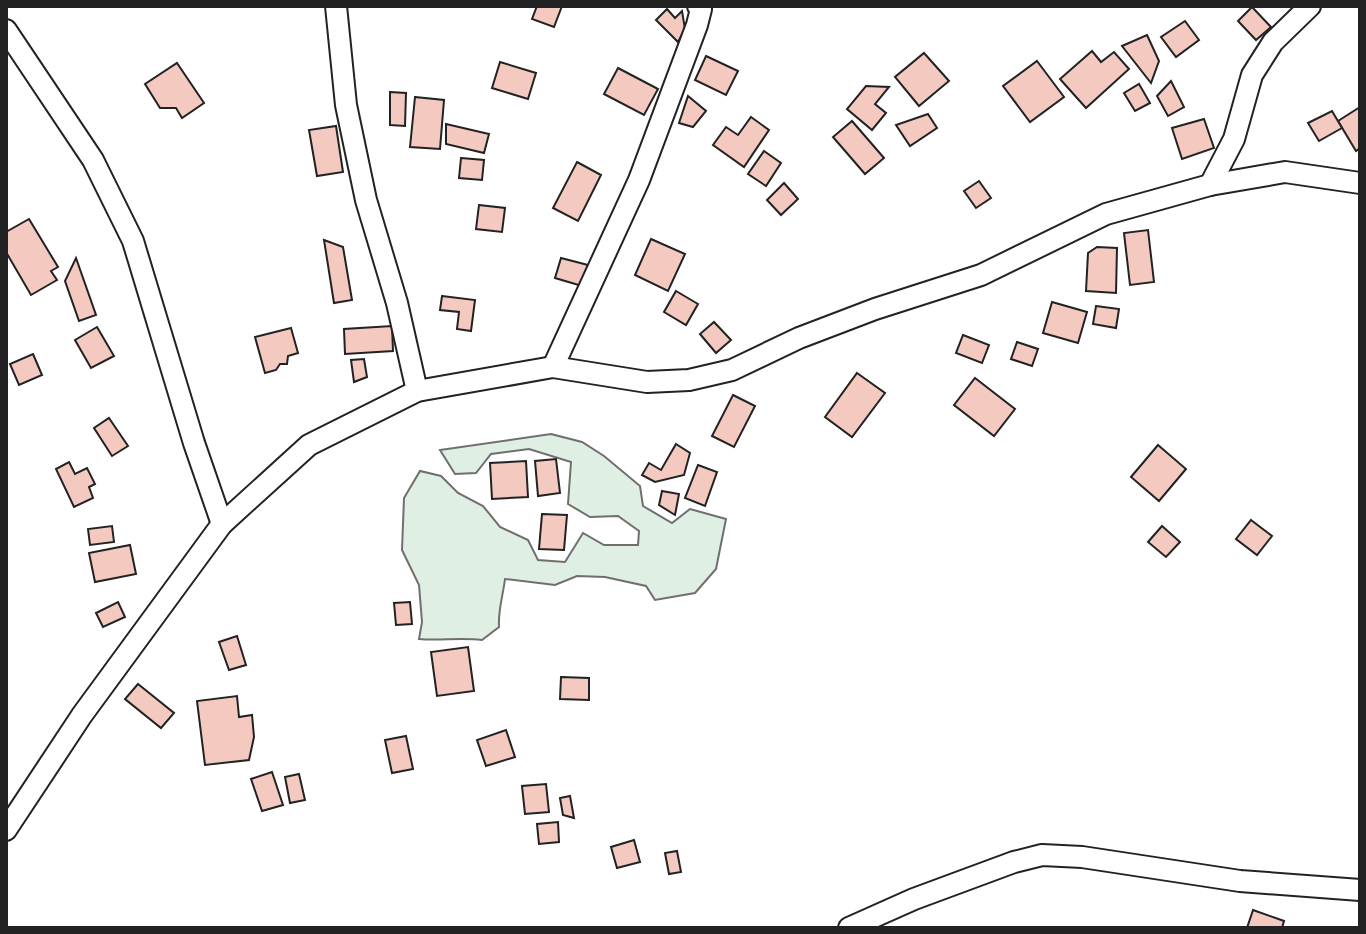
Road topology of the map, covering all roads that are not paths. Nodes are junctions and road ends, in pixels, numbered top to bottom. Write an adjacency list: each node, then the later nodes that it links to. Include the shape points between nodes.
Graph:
1 (336, 6): 8 (street, via 346,105)
2 (698, 6): 7 (street, via 697,25 639,180)
3 (1310, 6): 6 (street, via 1273,42 1252,75 1234,139)
4 (6, 30): 9 (street, via 93,160 133,241)
5 (1355, 178): 6 (street, via 1285,172)
6 (1210, 185): 7 (street, via 1106,214 981,275 875,309 732,370 647,382)
7 (553, 367): 8 (street)
8 (417, 391): 9 (street, via 309,445)
9 (222, 524): 10 (street, via 82,715)
10 (6, 830)
11 (1360, 890): 12 (street, via 1240,881 1042,855 914,899)
12 (849, 928)

